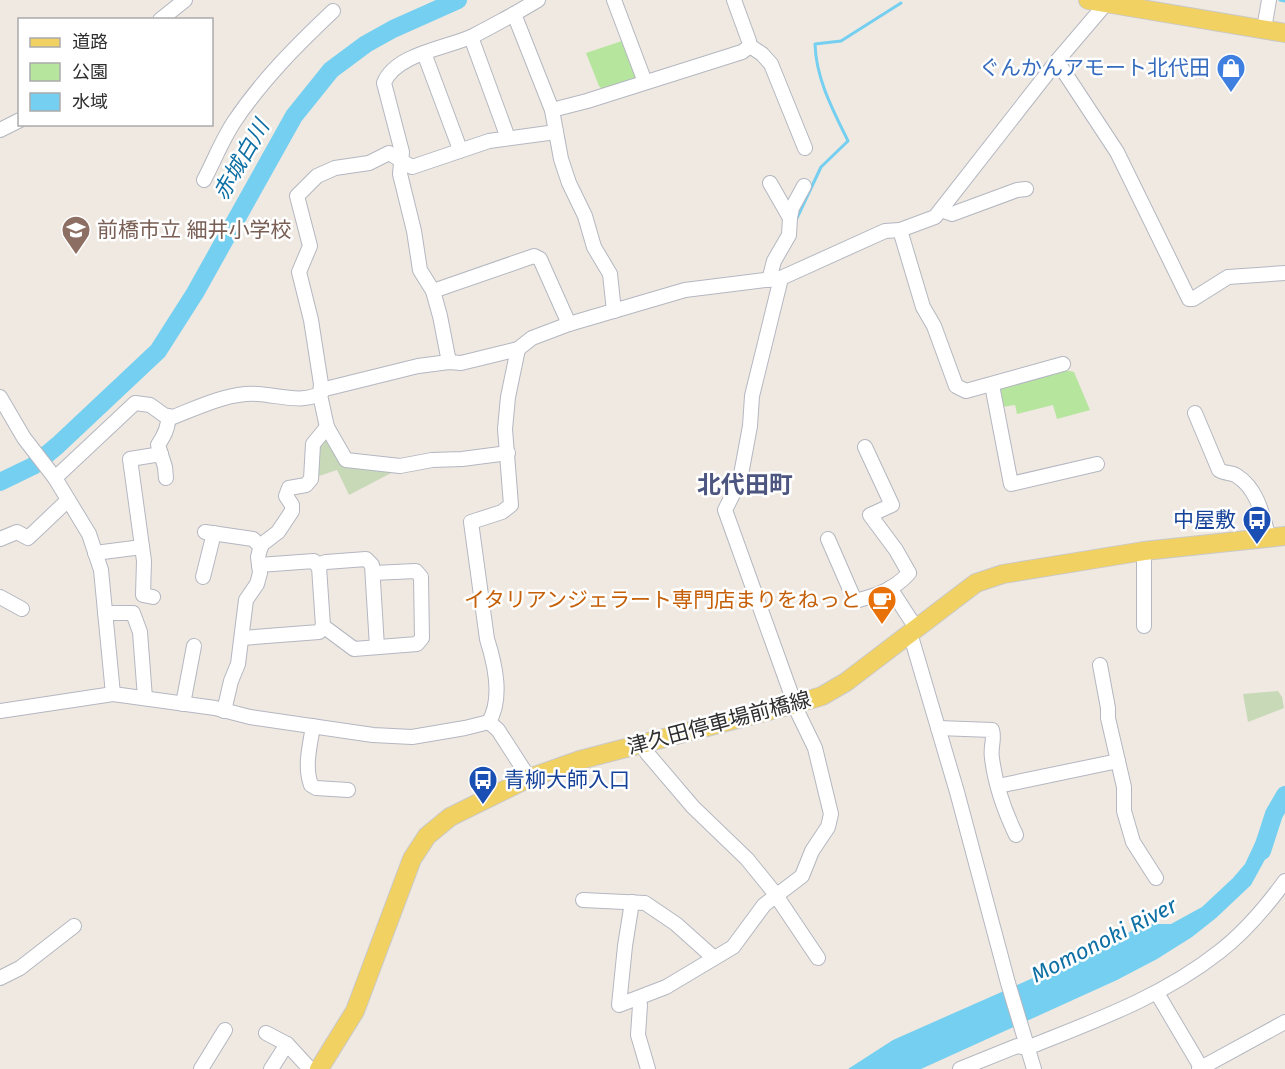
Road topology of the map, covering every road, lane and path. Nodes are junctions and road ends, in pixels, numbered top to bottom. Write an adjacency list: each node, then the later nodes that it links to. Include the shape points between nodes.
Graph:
1 (185, 0): 10 (street)
2 (538, 0): 9 (street)
3 (614, 0): 17 (street)
4 (734, 0): 14 (street)
5 (1088, 0): 7 (main road)
6 (1269, 0): 11 (street)
7 (1108, 2): 11 (main road); 16 (street)
8 (333, 10): 26 (street, via 287,54 249,101 233,123)
9 (514, 14): 13 (street); 18 (street)
10 (162, 18)
11 (1264, 29): 12 (main road)
12 (1285, 33)
13 (471, 37): 15 (street); 22 (street)
14 (749, 41): 17 (street, via 742,52); 23 (street, via 771,64)
15 (424, 53): 24 (street); 25 (street, via 388,72 384,82 402,152)
16 (1057, 61): 30 (street); 33 (street, via 1117,152 1189,299 1231,276)
17 (645, 82): 18 (street)
18 (552, 110): 21 (street)
19 (18, 121): 20 (street)
20 (0, 130)
21 (556, 132): 22 (street); 36 (street, via 569,183 594,247 610,274)
22 (508, 138): 24 (street)
23 (806, 148)
24 (459, 151): 25 (street, via 412,167)
25 (401, 162): 35 (street, via 400,174 420,270); 42 (street, via 389,153 369,163 335,168 317,177 297,196 310,246 299,272)
26 (204, 180)
27 (770, 183): 31 (street)
28 (804, 186): 31 (street)
29 (1026, 189): 30 (street, via 952,214)
30 (941, 210): 32 (street, via 934,217)
31 (790, 218): 34 (street, via 789,235 774,261)
32 (900, 230): 34 (street, via 885,231); 41 (street, via 923,307 956,386 966,392)
33 (1285, 273)
34 (775, 279): 36 (street, via 685,290); 80 (street, via 740,480 725,510)
35 (433, 291): 37 (street, via 534,256 540,259); 39 (street)
36 (614, 311): 37 (street)
37 (569, 324): 38 (street, via 532,338)
38 (518, 349): 39 (street); 48 (street, via 508,397)
39 (449, 363): 42 (street, via 408,368 325,389)
40 (1063, 364): 41 (street)
41 (992, 385): 50 (street, via 1011,484)
42 (320, 395): 45 (street, via 233,396); 46 (street)
43 (0, 397): 51 (street)
44 (1195, 413): 54 (street, via 1219,470 1236,474 1246,485)
45 (168, 416): 49 (street, via 165,434 158,445); 51 (street, via 150,405 135,404)
46 (327, 428): 48 (street, via 346,460 400,466); 57 (street, via 313,444 311,479 306,485 289,488 286,496 292,511 278,532)
47 (865, 447): 65 (street, via 892,505 870,515 909,573)
48 (508, 453): 83 (street, via 511,505 471,522 497,693)
49 (161, 454): 52 (street); 58 (street, via 130,459)
50 (1097, 464)
51 (53, 476): 53 (street)
52 (166, 478)
53 (68, 500): 55 (street, via 28,538 17,532); 60 (street, via 89,534)
54 (1277, 537): 59 (main road, 津久田停車場前橋線)
55 (0, 539)
56 (828, 539): 65 (street, via 855,601)
57 (261, 547): 61 (street); 64 (street, via 253,539 210,533)
58 (142, 548): 60 (street); 67 (street, via 143,595)
59 (1144, 550): 71 (street); 72 (main road, 津久田停車場前橋線, via 1003,573 976,583)
60 (95, 553): 69 (street, via 101,570)
61 (259, 565): 62 (street, via 314,561); 73 (street, via 257,584 246,600)
62 (317, 565): 63 (street, via 366,560); 70 (street)
63 (373, 573): 75 (street); 75 (street, via 416,571 421,577 422,638 417,644)
64 (203, 577)
65 (890, 588): 72 (street)
66 (0, 597): 68 (street)
67 (153, 597)
68 (22, 609)
69 (105, 613): 77 (street); 78 (street, via 133,612 140,632)
70 (323, 626): 73 (street, via 319,632); 75 (street, via 354,649)
71 (1144, 626)
72 (913, 630): 80 (main road, 津久田停車場前橋線, via 846,682 822,696); 85 (street)
73 (242, 638): 82 (street)
74 (194, 646): 79 (street)
75 (377, 647)
76 (1100, 665): 87 (street)
77 (113, 694): 78 (street); 81 (street)
78 (145, 698): 79 (street)
79 (183, 704): 82 (street)
80 (795, 704): 86 (main road, 津久田停車場前橋線); 94 (street, via 818,758 831,817 802,876)
81 (0, 711)
82 (224, 711): 84 (street)
83 (489, 722): 84 (street, via 412,737); 88 (street)
84 (313, 726): 90 (street, via 307,775 311,785)
85 (938, 728): 89 (street, via 992,730); 107 (street)
86 (642, 743): 88 (main road, 津久田停車場前橋線); 94 (street, via 693,807 747,859)
87 (1118, 761): 89 (street); 92 (street, via 1125,794 1124,811 1133,842)
88 (529, 778): 111 (main road, 津久田停車場前橋線, via 450,817 427,836 412,859 355,1011)
89 (998, 786): 91 (street)
90 (348, 790)
91 (1016, 836)
92 (1156, 878)
93 (1285, 882): 101 (street, via 1220,952)
94 (776, 896): 98 (street, via 733,946); 99 (street)
95 (583, 900): 96 (street)
96 (632, 902): 98 (street, via 645,903 676,924); 102 (street, via 619,1005)
97 (74, 926): 100 (street)
98 (714, 958): 102 (street, via 666,987)
99 (818, 958)
100 (0, 978)
101 (1157, 993): 107 (street); 115 (street)
102 (637, 999): 112 (street, via 638,1035)
103 (1284, 1025): 115 (street)
104 (225, 1030): 108 (street)
105 (266, 1033): 106 (street)
106 (287, 1044): 109 (street); 110 (street)
107 (1027, 1048): 113 (street, via 1017,1046); 114 (street)
108 (201, 1069)
109 (271, 1069)
110 (310, 1069)
111 (319, 1069)
112 (648, 1069)
113 (960, 1069)
114 (1034, 1069)
115 (1201, 1069)

